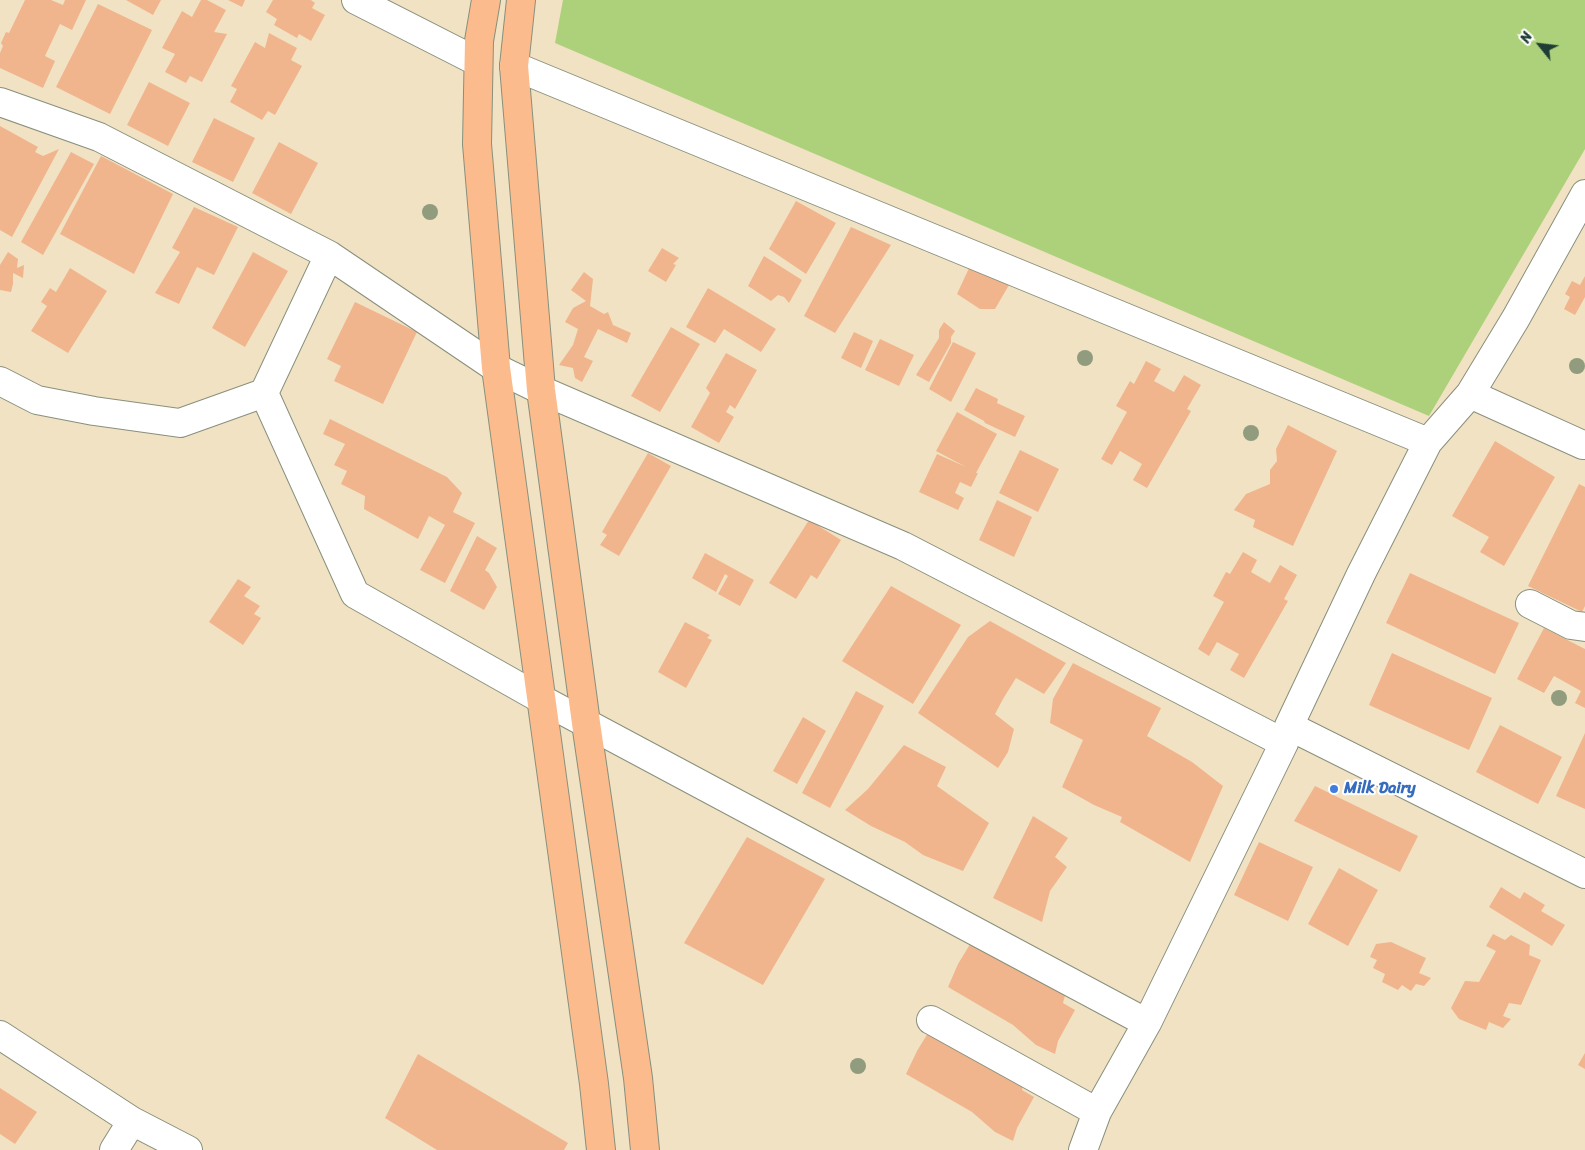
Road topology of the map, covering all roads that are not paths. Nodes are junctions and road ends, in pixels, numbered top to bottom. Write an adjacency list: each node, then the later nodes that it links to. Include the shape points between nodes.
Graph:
1 (356, 0): 4 (street)
2 (486, 0): 4 (main road)
3 (521, 0): 5 (main road)
4 (478, 62): 9 (main road, via 478,144)
5 (514, 66): 11 (main road); 14 (street)
6 (0, 102): 8 (street, via 99,137)
7 (1585, 194): 13 (street)
8 (329, 255): 9 (street); 12 (street)
9 (496, 368): 11 (street); 18 (main road)
10 (0, 381): 12 (street, via 37,400 180,423)
11 (541, 390): 19 (main road); 20 (street, via 904,546)
12 (264, 393): 18 (street, via 355,594)
13 (1470, 394): 14 (street); 15 (street)
14 (1428, 442): 20 (street, via 1361,574)
15 (1583, 445)
16 (1530, 604): 17 (street, via 1571,625)
17 (1585, 627)
18 (541, 699): 19 (street); 29 (main road)
19 (586, 723): 23 (street); 30 (main road, via 638,1078)
20 (1286, 735): 21 (street); 23 (street)
21 (1585, 874)
22 (932, 1020): 25 (street)
23 (1147, 1023): 25 (street)
24 (3, 1043): 26 (street)
25 (1097, 1112): 31 (street)
26 (132, 1121): 27 (street); 28 (street)
27 (114, 1150)
28 (188, 1150)
29 (601, 1150)
30 (645, 1150)
31 (1083, 1150)

